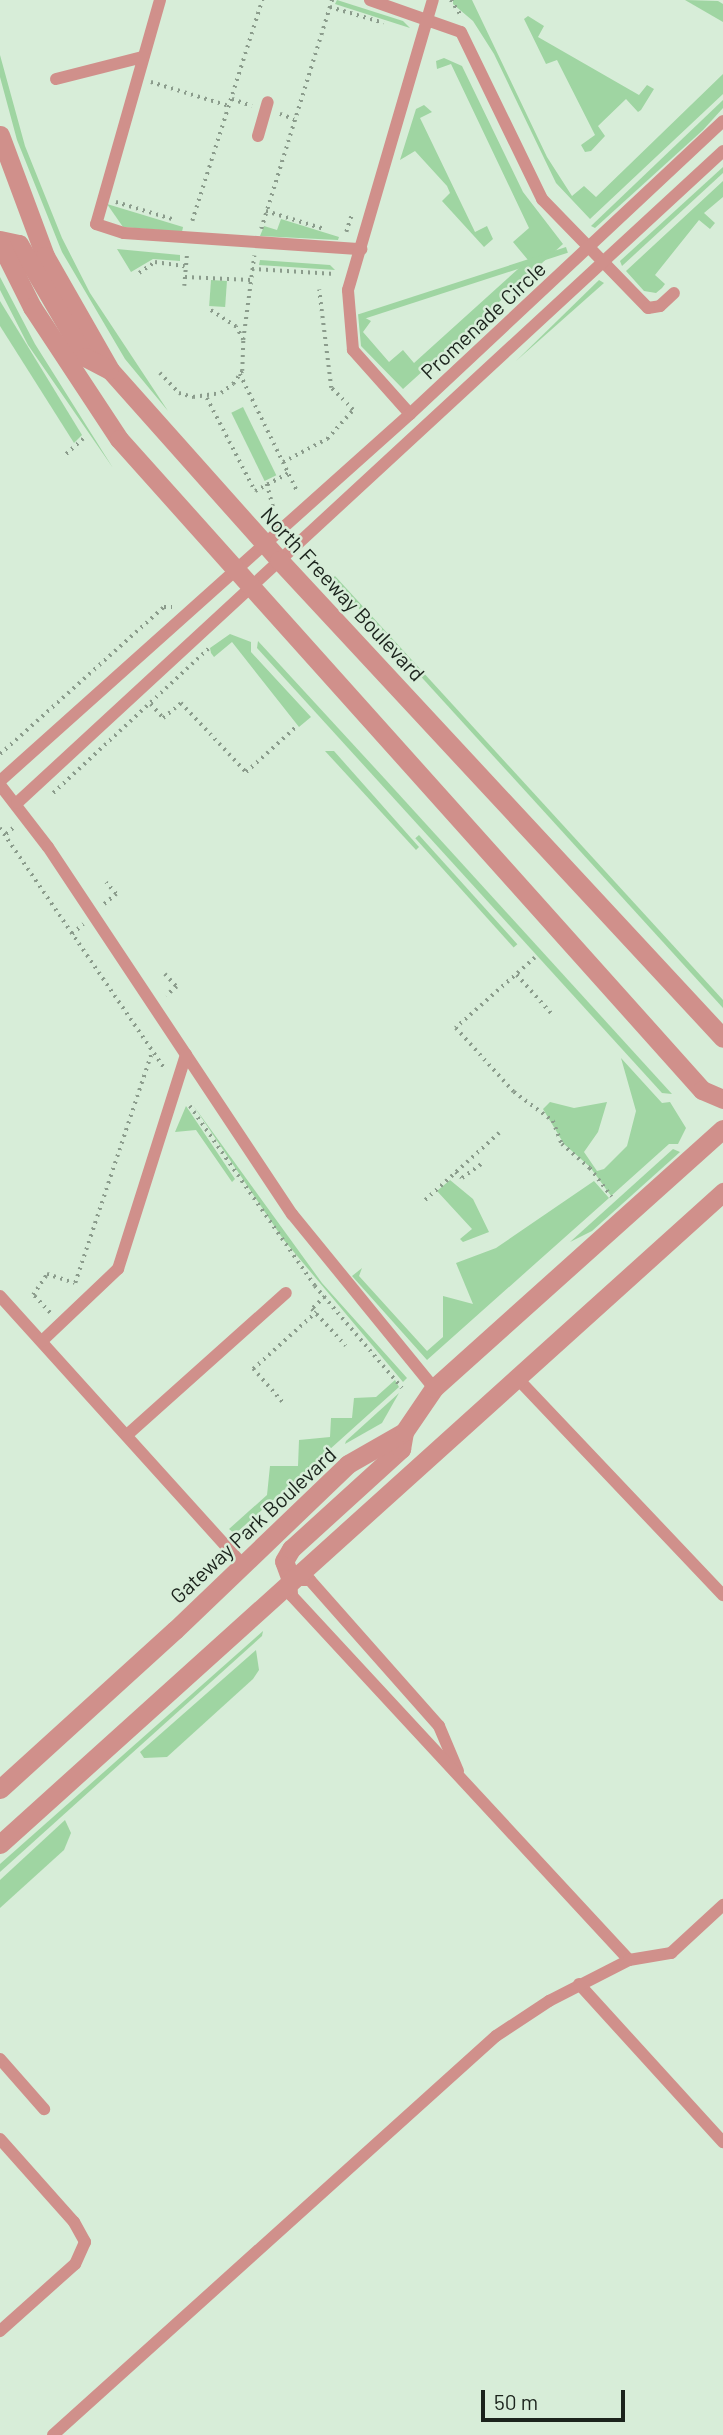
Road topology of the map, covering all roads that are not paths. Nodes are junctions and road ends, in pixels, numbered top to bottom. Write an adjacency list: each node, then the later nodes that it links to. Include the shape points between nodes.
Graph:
1 (160, 0): 5 (lane)
2 (370, 0): 4 (lane)
3 (433, 0): 4 (lane)
4 (428, 20): 13 (lane, via 461,32 542,199); 14 (lane)
5 (144, 57): 6 (lane); 14 (lane, via 96,223 124,233 190,231 257,243)
6 (56, 79)
7 (268, 102): 10 (lane)
8 (723, 121): 13 (lane, Promenade Circle)
9 (0, 135): 17 (street, North Freeway Boulevard, via 45,256)
10 (258, 136)
11 (723, 152): 15 (lane, Promenade Circle)
12 (0, 241): 17 (street, via 19,244 85,357); 21 (street, via 78,383 119,439)
13 (589, 248): 15 (lane); 18 (lane, Promenade Circle)
14 (361, 249): 18 (lane, via 348,290 354,350)
15 (602, 262): 16 (lane, via 648,308 660,306); 20 (lane, Promenade Circle, via 424,431)
16 (674, 293)
17 (110, 370): 19 (street, North Freeway Boulevard)
18 (410, 414): 19 (lane, Promenade Circle)
19 (266, 545): 20 (street, North Freeway Boulevard); 21 (lane, Promenade Circle)
20 (279, 560): 22 (lane, Promenade Circle); 25 (street, North Freeway Boulevard)
21 (233, 569): 22 (street); 23 (lane, Promenade Circle)
22 (251, 591): 24 (lane, Promenade Circle); 27 (street, via 702,1090)
23 (0, 783): 24 (lane)
24 (17, 803): 26 (lane)
25 (723, 1038)
26 (186, 1054): 32 (lane, via 118,1269); 34 (lane, via 317,1248)
27 (723, 1100)
28 (723, 1129): 34 (street, Gateway Park Boulevard)
29 (723, 1192): 33 (street)
30 (286, 1293): 36 (lane)
31 (0, 1296): 32 (lane)
32 (42, 1341): 36 (lane)
33 (516, 1377): 38 (street); 39 (lane)
34 (434, 1388): 35 (street, Gateway Park Boulevard)
35 (404, 1432): 37 (street, Gateway Park Boulevard, via 348,1464); 38 (street, via 401,1449 291,1549 284,1562)
36 (127, 1435): 37 (lane)
37 (242, 1564): 41 (street, Gateway Park Boulevard)
38 (291, 1580): 40 (lane, via 292,1596 418,1736); 40 (lane, via 310,1580 439,1726); 42 (street)
39 (723, 1595)
40 (458, 1771): 44 (lane)
41 (0, 1789)
42 (0, 1844)
43 (723, 1905): 44 (lane, via 671,1953)
44 (629, 1960): 45 (lane)
45 (579, 1984): 49 (lane); 51 (lane, via 496,2036)
46 (0, 2059): 47 (lane)
47 (44, 2109)
48 (0, 2140): 50 (lane, via 74,2222 85,2242 75,2264)
49 (723, 2141)
50 (0, 2331)
51 (53, 2435)

